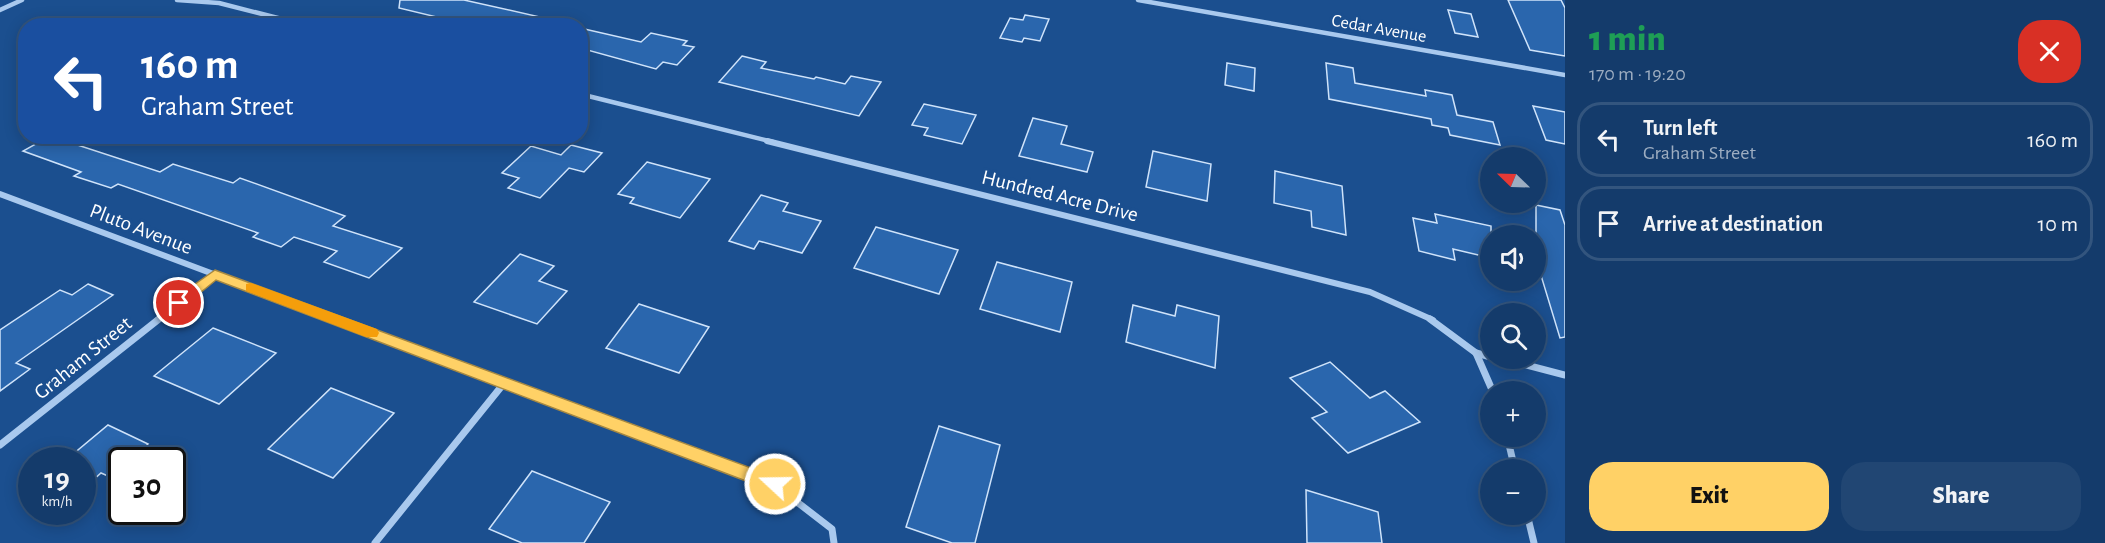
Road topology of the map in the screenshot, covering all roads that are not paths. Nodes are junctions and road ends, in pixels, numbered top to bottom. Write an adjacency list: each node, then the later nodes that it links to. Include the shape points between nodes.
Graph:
1 (22, 0): 7 (street)
2 (177, 0): 5 (street)
3 (1138, 0): 6 (street, Cedar Avenue)
4 (1190, 0): 6 (street)
5 (217, 1): 8 (street)
6 (1188, 9): 9 (street, Cedar Avenue)
7 (0, 10)
8 (280, 18)
9 (1565, 75)
10 (588, 96): 13 (street, Hundred Acre Drive, via 1370,292 1431,319)
11 (0, 194): 12 (street, Pluto Avenue)
12 (215, 274): 18 (street, Pluto Avenue); 19 (street, Graham Street)
13 (1476, 353): 14 (street); 17 (street, Hundred Acre Drive)
14 (1480, 354)
15 (1541, 369): 16 (street)
16 (1565, 375)
17 (1488, 381)
18 (505, 382): 21 (street); 22 (street, Pluto Avenue, via 775,484 832,529)
19 (0, 446)
20 (1530, 525): 23 (street)
21 (375, 543)
22 (834, 543)
23 (1534, 543)

